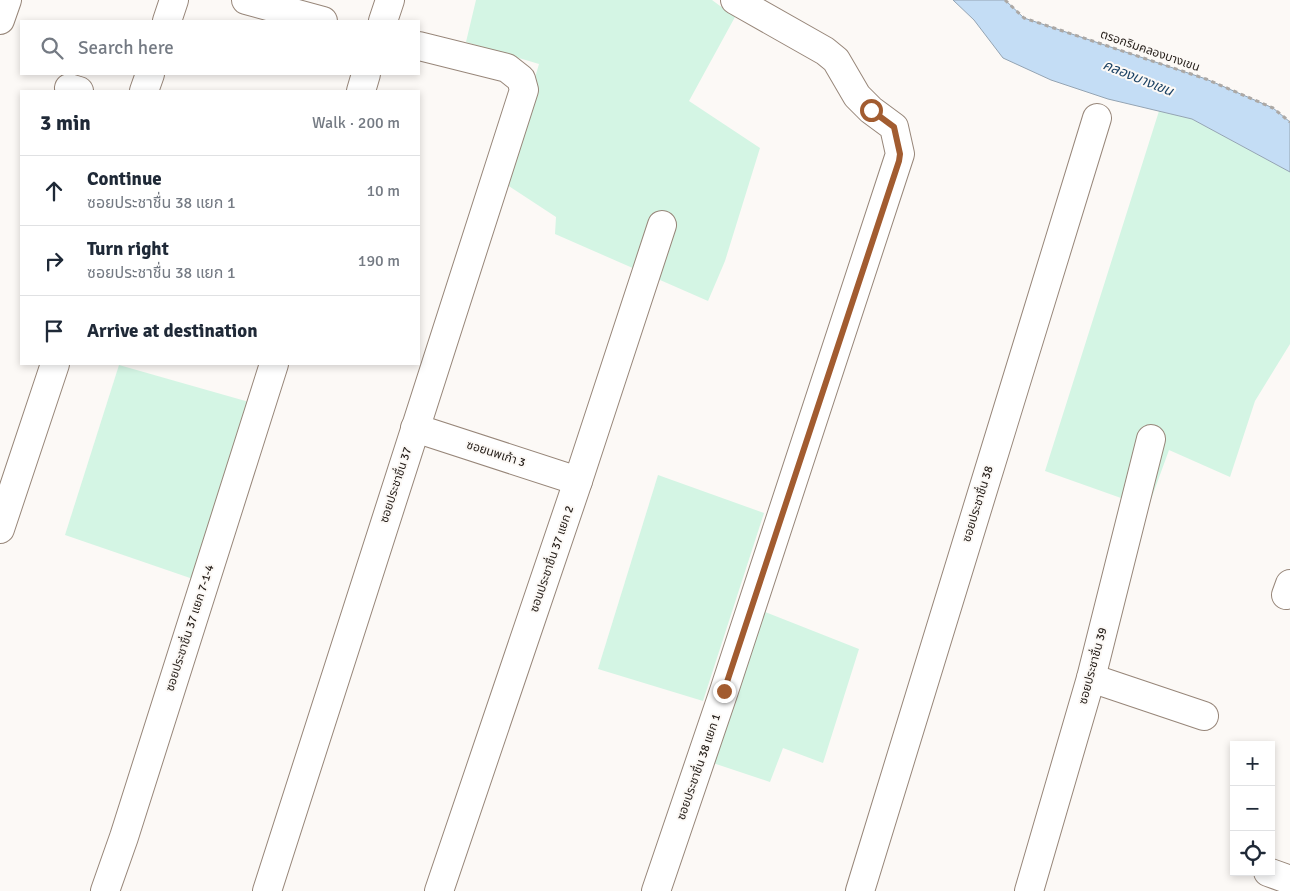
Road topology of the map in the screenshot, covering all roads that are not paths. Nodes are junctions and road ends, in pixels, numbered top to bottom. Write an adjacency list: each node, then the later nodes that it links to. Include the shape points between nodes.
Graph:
1 (6, 0): 6 (street)
2 (174, 0): 7 (street)
3 (246, 0): 8 (street)
4 (390, 0): 9 (street)
5 (735, 0): 30 (street, ซอยประชาชื่น 38 แยก 1, via 836,60 857,96 894,127 900,154 728,682)
6 (0, 20)
7 (167, 20)
8 (319, 20)
9 (383, 20)
10 (420, 46): 19 (street, ซอยประชาชื่น 37, via 507,68 521,79 524,90)
11 (150, 75): 13 (street)
12 (366, 75): 14 (street)
13 (144, 90)
14 (361, 90)
15 (1097, 118): 31 (street, ซอยประชาชื่น 38)
16 (662, 225): 21 (street, ซอนประชาชื่น 37 แยก 2)
17 (55, 365): 22 (street)
18 (274, 365): 27 (street, ซอยประชาชื่น 37 แยก 7-1-4)
19 (414, 428): 21 (street, ซอยนพเก้า 3); 28 (street, ซอยประชาชื่น 37)
20 (1151, 439): 23 (street, ซอยประชาชื่น 39)
21 (578, 481): 29 (street, ซอนประชาชื่น 37 แยก 2)
22 (0, 529)
23 (1091, 678): 24 (street); 32 (street, ซอยประชาชื่น 39)
24 (1204, 716)
25 (1275, 875): 26 (street)
26 (1290, 880)
27 (105, 891)
28 (267, 891)
29 (439, 891)
30 (656, 891)
31 (860, 891)
32 (1029, 891)

